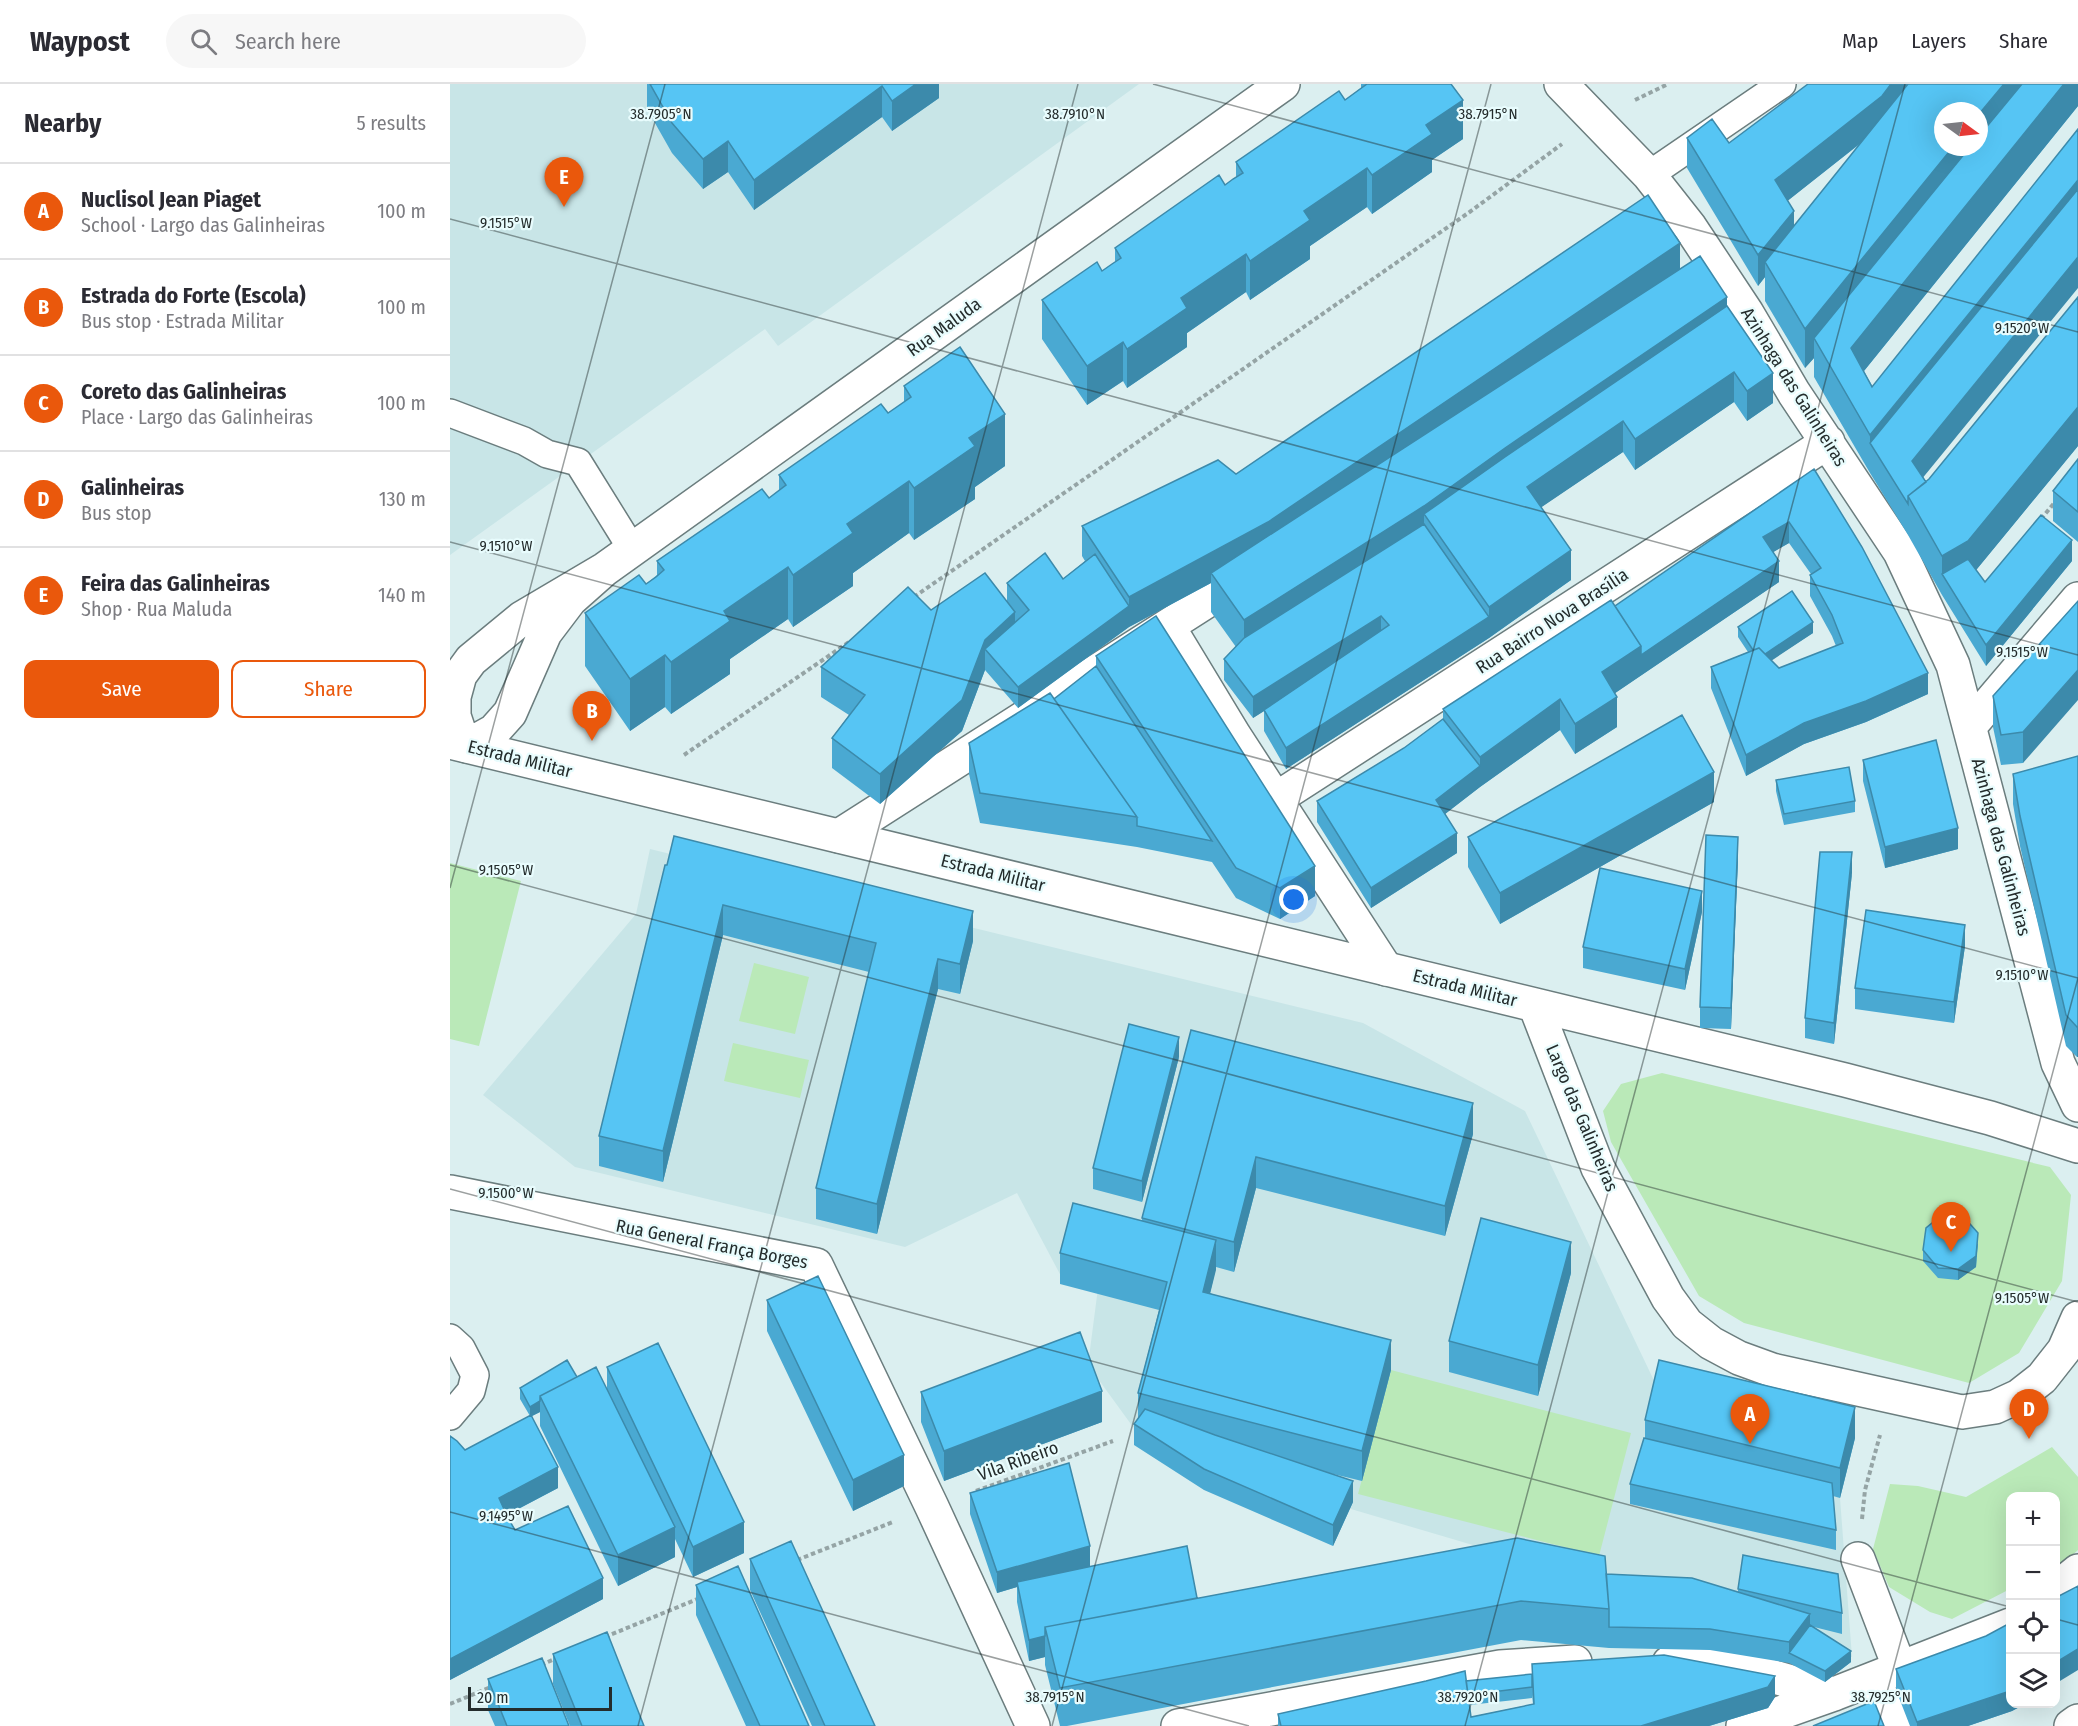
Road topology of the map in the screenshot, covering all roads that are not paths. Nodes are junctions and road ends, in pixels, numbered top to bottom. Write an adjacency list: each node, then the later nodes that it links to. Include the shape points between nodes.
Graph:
1 (1283, 84): 7 (street, Rua Maluda)
2 (1561, 84): 4 (street, Azinhaga das Galinheiras)
3 (1782, 84): 4 (lane)
4 (1649, 176): 6 (street, Azinhaga das Galinheiras, via 1696,236)
5 (450, 412): 7 (lane, via 547,454 578,462)
6 (1828, 442): 12 (street, Azinhaga das Galinheiras, via 1900,552 1953,665); 14 (street, Rua Bairro Nova Brasília)
7 (632, 549): 9 (street, Rua Maluda)
8 (1269, 561): 11 (street)
9 (605, 569): 13 (street, via 570,600 546,633 510,713 494,731); 13 (street, via 522,618 471,660 460,675 454,697)
10 (2078, 599): 12 (street)
11 (1168, 626): 14 (street); 15 (street)
12 (1970, 726): 18 (street, Azinhaga das Galinheiras, via 2058,1064)
13 (459, 744): 15 (street, Estrada Militar)
14 (1276, 799): 16 (street)
15 (839, 836): 16 (street, Estrada Militar)
16 (1386, 969): 17 (street, Estrada Militar)
17 (1536, 1005): 19 (street, via 1845,1080); 21 (street, Largo das Galinheiras, via 1598,1168 1668,1298 1687,1324 1711,1343 1772,1370 1962,1412 1995,1407 2019,1396 2042,1378 2064,1350)
18 (2078, 1105)
19 (2078, 1146)
20 (450, 1192): 33 (street, Rua General França Borges, via 816,1265)
21 (2078, 1318)
22 (450, 1338): 23 (lane, via 461,1348 475,1375 471,1391)
23 (450, 1416)
24 (1858, 1559): 30 (street)
25 (2078, 1571): 26 (street)
26 (2060, 1585)
27 (2006, 1628): 30 (street)
28 (1608, 1661): 34 (street, via 1500,1666)
29 (1642, 1662): 31 (street, via 1732,1665)
30 (1887, 1674): 31 (street); 36 (street)
31 (1834, 1694): 35 (street)
32 (2078, 1721): 37 (street)
33 (1033, 1726)
34 (1178, 1726)
35 (1743, 1726)
36 (1894, 1726)
37 (2071, 1726)

